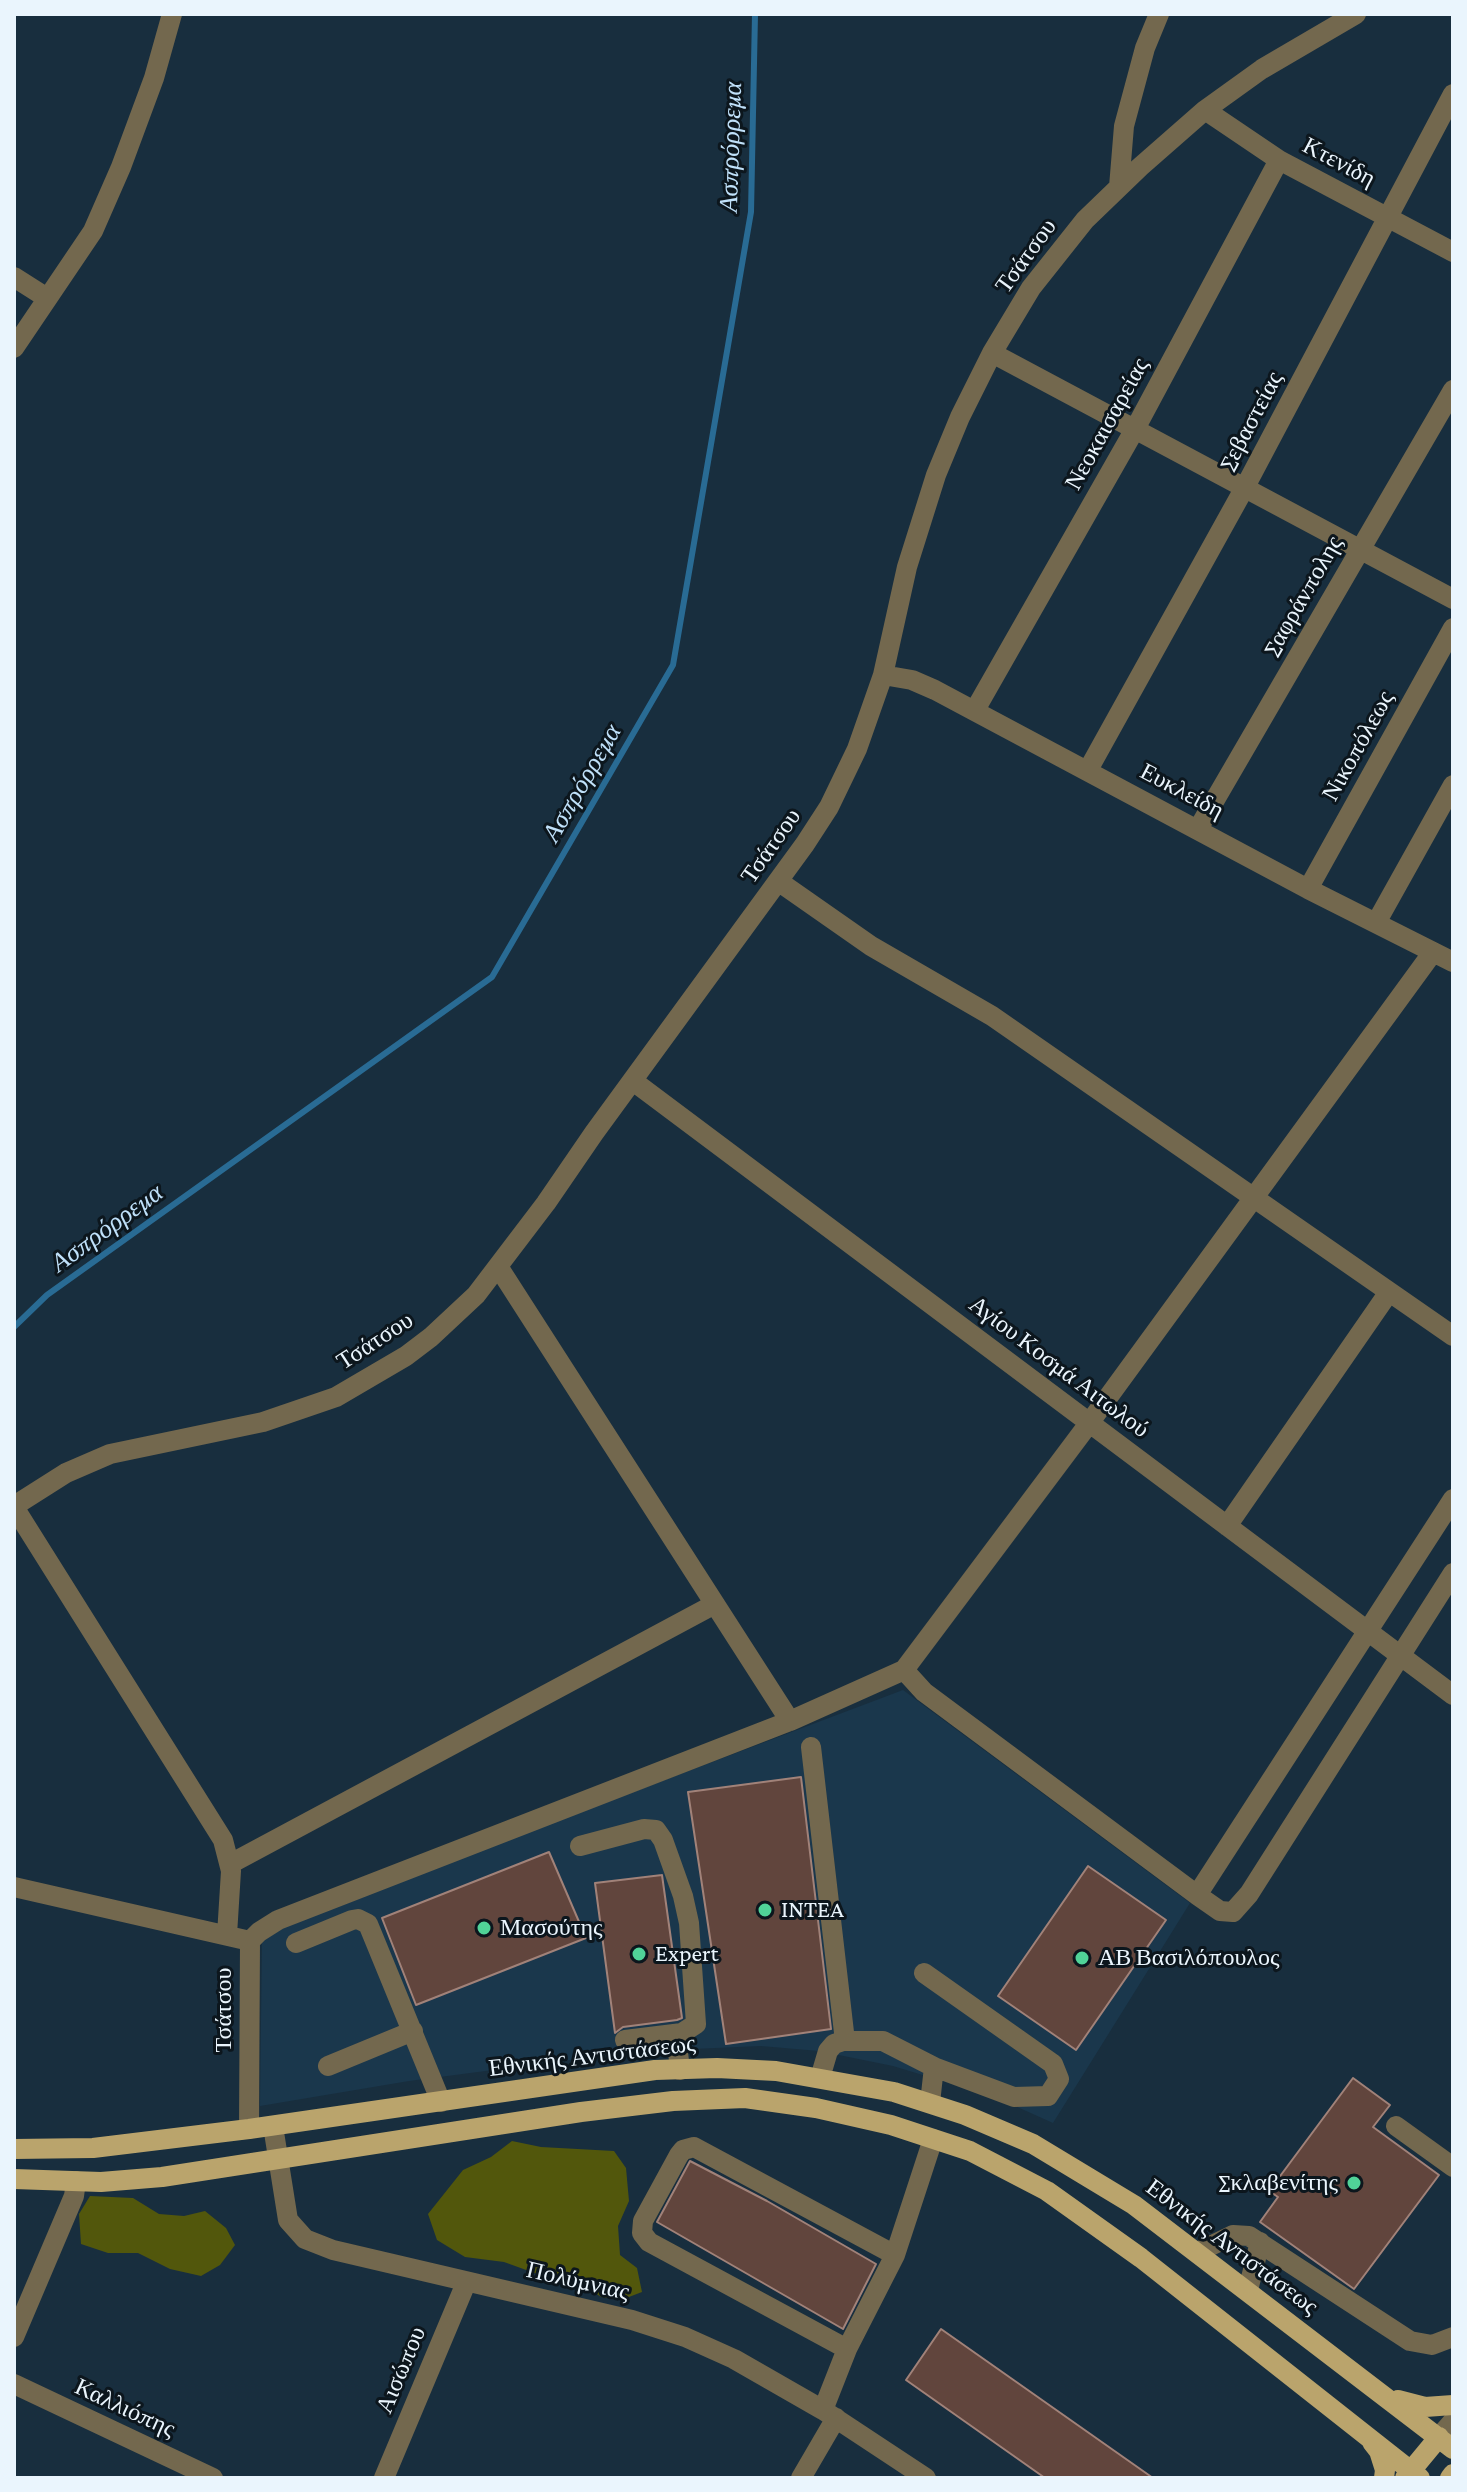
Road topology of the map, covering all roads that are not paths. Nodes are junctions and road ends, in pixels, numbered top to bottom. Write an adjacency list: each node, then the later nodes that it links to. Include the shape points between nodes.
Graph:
1 (172, 14): 11 (street, via 154,78 93,231)
2 (1159, 14): 7 (street, via 1124,126)
3 (1356, 14): 5 (street, Τσάτσου, via 1262,69)
4 (1453, 94): 8 (street, Σεβαστείας)
5 (1205, 110): 6 (street, Κτενίδη); 7 (street, Τσάτσου)
6 (1279, 160): 8 (street, Κτενίδη); 15 (street, Νεοκαισαρείας)
7 (1119, 187): 13 (street, Τσάτσου, via 1031,288)
8 (1388, 217): 9 (street, Κτενίδη); 16 (street, Σεβαστείας)
9 (1453, 252)
10 (14, 277): 11 (street)
11 (47, 298): 12 (street)
12 (14, 348)
13 (992, 353): 15 (street); 20 (street, Τσάτσου, via 936,475 907,567)
14 (1453, 390): 17 (street, Σαφράνπολης)
15 (1135, 429): 16 (street); 21 (street, Νεοκαισαρείας)
16 (1245, 487): 17 (street); 22 (street, Σεβαστείας)
17 (1361, 550): 18 (street); 24 (street, Σαφράνπολης)
18 (1453, 599)
19 (1453, 628): 26 (street, Νικοπόλεως)
20 (883, 675): 21 (street, Ευκλείδη, via 912,680); 25 (street, Τσάτσου, via 829,807)
21 (975, 710): 22 (street, Ευκλείδη)
22 (1088, 770): 24 (street, Ευκλείδη)
23 (1453, 785): 27 (street)
24 (1198, 829): 26 (street, Ευκλείδη)
25 (778, 881): 30 (street, Τσάτσου); 31 (street, via 871,946 992,1016)
26 (1308, 889): 27 (street, Ευκλείδη)
27 (1376, 923): 28 (street, Ευκλείδη)
28 (1433, 952): 29 (street, Ευκλείδη); 31 (street)
29 (1453, 962)
30 (633, 1081): 32 (street, Τσάτσου); 35 (street, Αγίου Κοσμά Αιτωλού)
31 (1253, 1198): 33 (street); 35 (street)
32 (499, 1268): 37 (street, Τσάτσου, via 431,1337 336,1397 263,1422 110,1454 66,1473); 40 (street)
33 (1389, 1292): 34 (street); 38 (street)
34 (1453, 1336)
35 (1090, 1422): 38 (street, Αγίου Κοσμά Αιτωλού); 43 (street)
36 (1453, 1499): 41 (street)
37 (14, 1506): 48 (street, via 215,1824)
38 (1227, 1526): 41 (street, Αγίου Κοσμά Αιτωλού)
39 (1453, 1573): 42 (street)
40 (715, 1604): 45 (street); 48 (street)
41 (1368, 1631): 42 (street, Αγίου Κοσμά Αιτωλού); 50 (street)
42 (1400, 1656): 44 (street, Αγίου Κοσμά Αιτωλού); 50 (street, via 1239,1907 1220,1911)
43 (904, 1670): 45 (street); 50 (street, via 924,1692)
44 (1453, 1695)
45 (790, 1721): 52 (street, via 278,1920)
46 (811, 1747): 58 (street)
47 (580, 1846): 56 (street, via 650,1828 660,1834 689,1923 698,2017 693,2028)
48 (230, 1864): 51 (street)
49 (14, 1887): 51 (street, Τσάτσου)
50 (1197, 1895)
51 (227, 1935): 52 (street, Τσάτσου)
52 (250, 1941): 67 (street, Τσάτσου)
53 (296, 1943): 55 (street, via 363,1920)
54 (924, 1973): 60 (street, via 1053,2064 1059,2079 1048,2096 1014,2097)
55 (413, 2031): 59 (street); 63 (street)
56 (676, 2034): 57 (street); 61 (street)
57 (625, 2040)
58 (845, 2041): 60 (street, via 883,2041); 62 (street, via 830,2047)
59 (328, 2066)
60 (934, 2067): 64 (street)
61 (680, 2070): 62 (main road, Εθνικής Αντιστάσεως, via 776,2071); 63 (main road, Εθνικής Αντιστάσεως)
62 (820, 2078): 64 (main road, Εθνικής Αντιστάσεως)
63 (441, 2102): 65 (main road, Εθνικής Αντιστάσεως)
64 (930, 2103): 75 (main road, Εθνικής Αντιστάσεως, via 1033,2144 1134,2205)
65 (273, 2126): 67 (main road, Εθνικής Αντιστάσεως); 70 (street, Πολύμνιας)
66 (1396, 2126): 71 (street)
67 (249, 2129): 69 (main road, Εθνικής Αντιστάσεως, via 93,2148)
68 (933, 2139): 70 (main road, via 816,2108 745,2098 581,2112); 76 (street); 86 (main road, via 970,2151 1047,2191)
69 (14, 2149)
70 (278, 2158): 73 (main road, via 162,2177); 77 (street, Πολύμνιας, via 288,2220 305,2239)
71 (1453, 2167)
72 (14, 2179): 73 (main road)
73 (76, 2181): 79 (street)
74 (1260, 2242): 75 (street, via 1233,2235); 78 (street); 80 (street, via 1410,2341 1432,2345)
75 (1198, 2252): 78 (main road, Εθνικής Αντιστάσεως)
76 (895, 2255): 81 (street); 81 (street, via 694,2147 679,2155 643,2221 642,2233 649,2242)
77 (466, 2283): 85 (street, Πολύμνιας, via 685,2337); 90 (street, Αισώπου)
78 (1248, 2290): 83 (main road, Εθνικής Αντιστάσεως)
79 (14, 2337)
80 (1453, 2337)
81 (847, 2349): 85 (street)
82 (14, 2384): 89 (street, Καλλιόπης)
83 (1386, 2396): 84 (main road, via 1425,2407); 87 (main road, Εθνικής Αντιστάσεως)
84 (1453, 2405)
85 (829, 2414): 91 (street); 92 (street, Πολύμνιας)
86 (1365, 2433): 88 (main road); 93 (main road, via 1379,2451)
87 (1448, 2435): 88 (main road)
88 (1412, 2476)
89 (213, 2478)
90 (384, 2478)
91 (801, 2478)
92 (926, 2478)
93 (1384, 2478)

